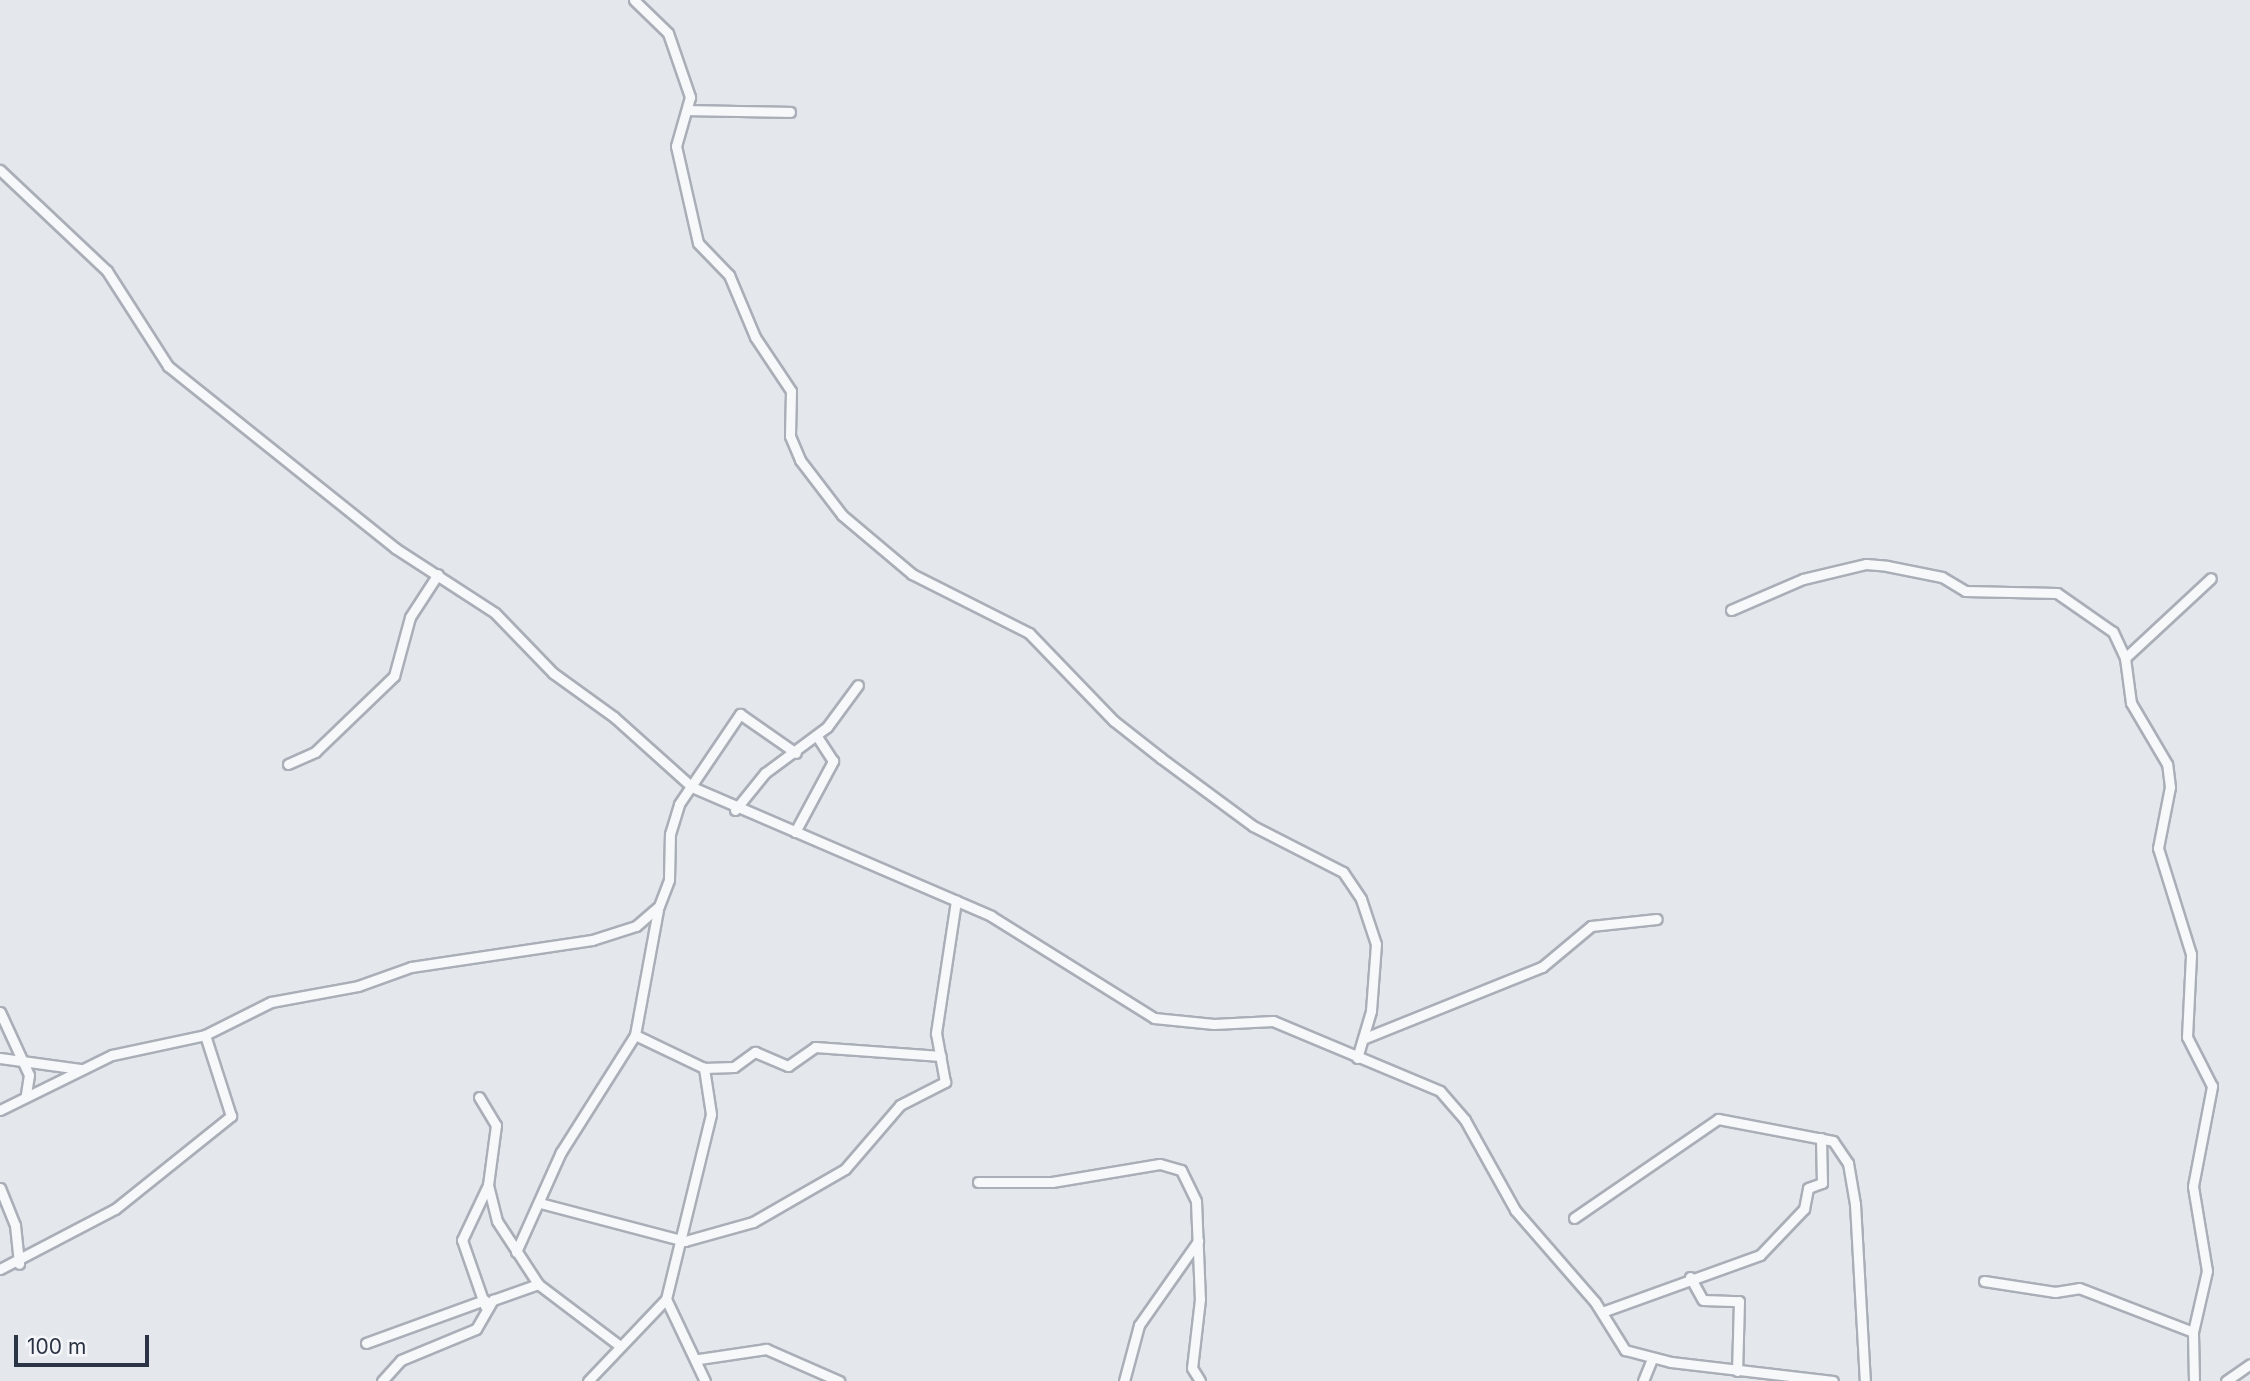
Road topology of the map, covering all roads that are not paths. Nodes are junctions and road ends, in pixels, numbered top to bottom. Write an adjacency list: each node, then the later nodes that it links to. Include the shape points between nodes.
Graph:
1 (634, 0): 2 (street, via 668,33 690,97)
2 (687, 110): 3 (street); 22 (street, via 677,146 698,243 729,275 755,337 791,391 790,436 800,460 842,514 912,574 1029,633 1114,721 1161,758 1253,826 1343,872 1361,899 1376,943)
3 (790, 112)
4 (0, 170): 5 (street, via 107,271 168,366 395,548)
5 (439, 575): 12 (street, via 410,617 394,676 315,752); 13 (street, via 495,613 553,673 614,717)
6 (2211, 578): 8 (street)
7 (1731, 610): 8 (street, via 1803,579 1866,564 1887,566 1942,577 1965,591 2057,593 2113,632)
8 (2125, 658): 49 (street, via 2132,703 2167,764 2170,787 2158,848 2189,943 2187,1037 2212,1086 2193,1186 2207,1270)
9 (858, 685): 10 (street)
10 (817, 736): 11 (street); 15 (street, via 833,761)
11 (796, 752): 13 (street, via 742,713); 14 (street, via 765,773)
12 (288, 764)
13 (692, 788): 14 (street); 17 (street, via 674,817 669,880)
14 (735, 810): 15 (street)
15 (796, 832): 16 (street)
16 (956, 900): 23 (street, via 936,1033); 26 (street, via 1154,1018 1214,1024 1273,1021)
17 (659, 906): 20 (street, via 636,926 592,940 411,967 358,986 294,995); 21 (street)
18 (1657, 919): 22 (street, via 1591,926 1542,967)
19 (0, 1012): 25 (street)
20 (205, 1035): 28 (street, via 132,1048); 41 (street, via 233,1113 115,1209)
21 (635, 1035): 27 (street); 36 (street, via 561,1152)
22 (1365, 1038): 26 (street)
23 (941, 1056): 27 (street, via 814,1047 788,1066 755,1052 734,1067); 39 (street, via 942,1085 900,1105 845,1169 753,1222)
24 (0, 1058): 25 (street)
25 (22, 1058): 28 (street); 29 (street, via 29,1075)
26 (1357, 1058): 48 (street, via 1449,1099 1515,1210)
27 (704, 1068): 39 (street, via 711,1083 711,1114)
28 (80, 1069): 29 (street)
29 (26, 1095): 31 (street)
30 (479, 1097): 34 (street, via 496,1125)
31 (0, 1110)
32 (1821, 1138): 37 (street, via 1717,1119); 43 (street, via 1822,1183 1808,1188 1797,1218 1760,1255); 66 (street, via 1841,1150 1851,1175)
33 (978, 1182): 38 (street, via 1052,1182 1160,1164 1181,1170 1192,1184)
34 (488, 1185): 40 (street, via 497,1221); 47 (street, via 462,1240)
35 (0, 1188): 41 (street, via 15,1225)
36 (540, 1203): 39 (street); 40 (street)
37 (1574, 1218)
38 (1198, 1241): 62 (street, via 1139,1325); 63 (street, via 1192,1368)
39 (676, 1242): 46 (street)
40 (516, 1252): 45 (street)
41 (19, 1264): 42 (street)
42 (0, 1269)
43 (1690, 1277): 48 (street); 56 (street, via 1703,1300 1739,1301)
44 (1984, 1281): 49 (street, via 2055,1292 2079,1288)
45 (538, 1284): 47 (street, via 525,1283); 51 (street)
46 (666, 1299): 51 (street); 52 (street)
47 (485, 1303): 50 (street); 57 (street, via 476,1329 401,1360)
48 (1602, 1312): 53 (street, via 1625,1350)
49 (2193, 1332): 67 (street)
50 (366, 1343)
51 (620, 1346): 58 (street)
52 (699, 1359): 55 (street, via 766,1349); 59 (street)
53 (1652, 1359): 56 (street); 64 (street)
54 (2250, 1364): 68 (street)
55 (806, 1368): 60 (street); 61 (street)
56 (1737, 1371): 65 (street)
57 (382, 1381)
58 (588, 1381)
59 (705, 1381)
60 (808, 1381)
61 (839, 1381)
62 (1124, 1381)
63 (1200, 1381)
64 (1643, 1381)
65 (1833, 1381)
66 (1864, 1381)
67 (2194, 1381)
68 (2226, 1381)

